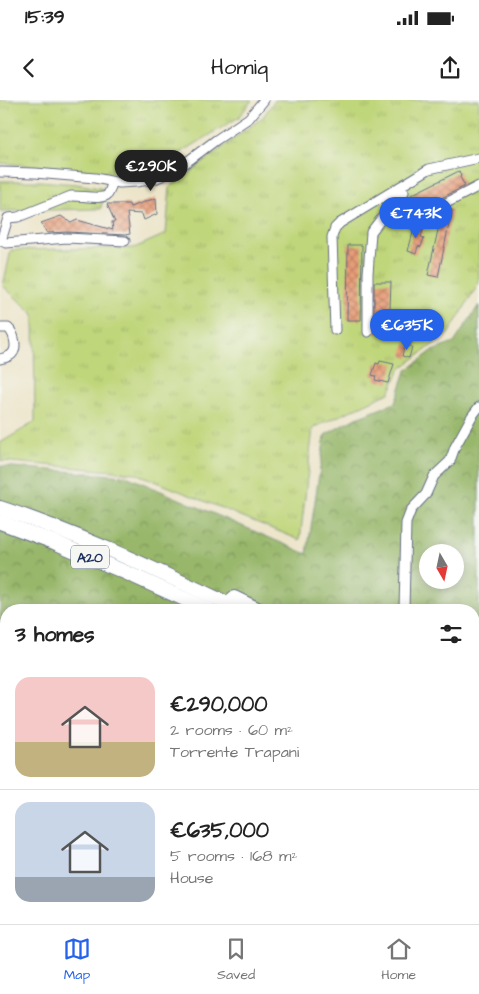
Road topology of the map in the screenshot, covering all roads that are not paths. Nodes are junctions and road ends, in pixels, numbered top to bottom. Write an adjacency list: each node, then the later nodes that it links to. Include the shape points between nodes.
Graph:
1 (259, 100): 4 (street, via 246,116 182,162 154,176 118,180 45,170)
2 (264, 100): 6 (street, via 250,118 173,171 155,179)
3 (479, 158): 5 (street, via 429,169)
4 (0, 170): 6 (street)
5 (410, 181): 7 (street, via 399,203 401,212 410,215 431,211); 8 (street)
6 (113, 182): 9 (street, via 105,196 70,196 8,218 1,241 67,238)
7 (479, 186)
8 (400, 187): 11 (street, via 340,223 333,232); 12 (street, via 392,205 371,232)
9 (125, 241)
10 (0, 328): 13 (street, via 11,331 15,347 10,356)
11 (335, 330)
12 (368, 332)
13 (0, 359)
14 (479, 407): 23 (street, via 450,461 434,476 406,523)
15 (0, 508): 17 (highway, A20)
16 (0, 522): 17 (highway, A20)
17 (57, 536): 18 (highway, A20)
18 (160, 580): 19 (highway, via 171,598); 20 (highway, A20); 21 (highway, A20); 22 (highway, via 202,584)
19 (182, 604)
20 (199, 604)
21 (225, 604)
22 (247, 604)
23 (404, 604)

